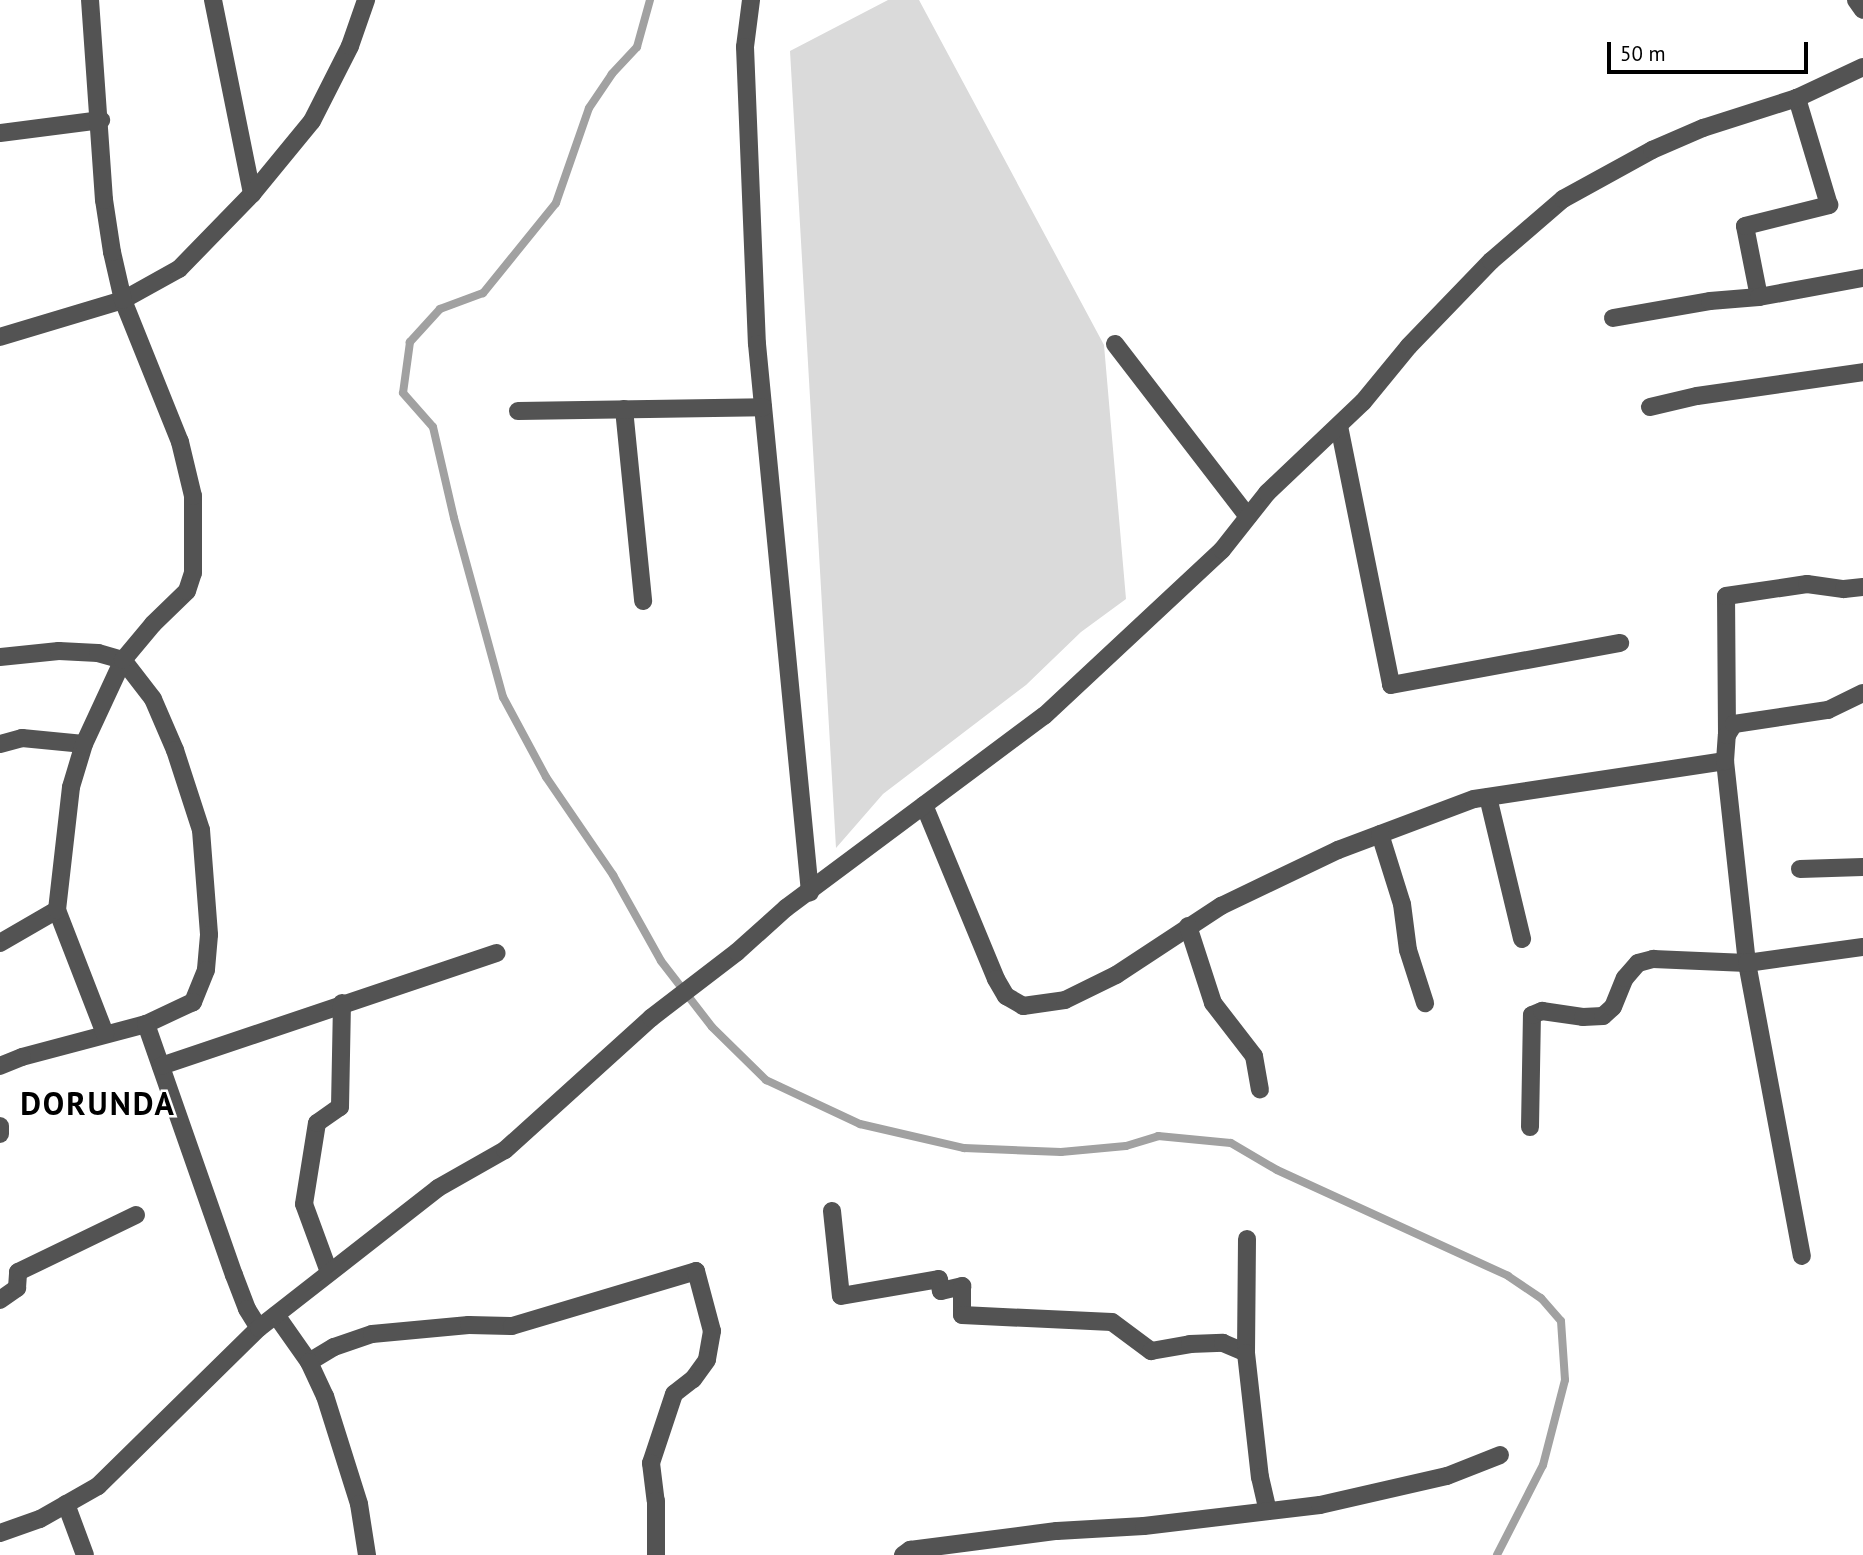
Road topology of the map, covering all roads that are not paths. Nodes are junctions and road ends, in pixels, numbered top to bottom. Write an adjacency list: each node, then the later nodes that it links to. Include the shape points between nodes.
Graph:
1 (90, 0): 9 (street)
2 (213, 0): 11 (street)
3 (366, 0): 11 (street, via 346,56 312,121)
4 (751, 0): 19 (street, via 745,47)
5 (1856, 0): 6 (street)
6 (1863, 10)
7 (1863, 67): 8 (street)
8 (1797, 98): 13 (street, via 1829,205 1745,226); 23 (street, via 1652,150 1563,199 1491,261)
9 (101, 120): 10 (street); 14 (street, via 104,200)
10 (0, 133)
11 (252, 194): 14 (street, via 179,269)
12 (1863, 278): 13 (street)
13 (1759, 297): 15 (street)
14 (123, 300): 16 (street); 29 (street, via 180,442 193,496 195,543 187,591)
15 (1613, 318)
16 (0, 337)
17 (1115, 344): 24 (street)
18 (1863, 372): 20 (street)
19 (763, 407): 21 (street); 40 (street)
20 (1650, 407)
21 (624, 409): 22 (street); 26 (street)
22 (519, 411)
23 (1339, 426): 24 (street, via 1267,493); 27 (street, via 1391,685)
24 (1248, 517): 36 (street, via 1222,550 1044,716)
25 (1863, 587): 31 (street, via 1807,584 1726,596)
26 (643, 601)
27 (1620, 643)
28 (0, 657): 29 (street, via 59,652 98,653)
29 (123, 660): 33 (street); 50 (street, via 153,699 190,793 201,830 208,903 206,970 193,1002)
30 (1863, 693): 31 (street, via 1828,710 1734,724)
31 (1727, 735): 34 (street)
32 (0, 744): 33 (street, via 22,738)
33 (84, 744): 41 (street, via 71,787)
34 (1725, 761): 35 (street); 47 (street)
35 (1488, 797): 37 (street); 43 (street)
36 (924, 805): 40 (street); 42 (street, via 996,979 1006,996 1023,1006 1065,1000 1116,975)
37 (1380, 834): 42 (street, via 1221,906); 49 (street)
38 (1863, 867): 39 (street)
39 (1800, 869)
40 (810, 892): 62 (street, via 652,1018 505,1150 438,1188)
41 (57, 910): 44 (street); 51 (street)
42 (1188, 926): 54 (street, via 1213,1003 1254,1056)
43 (1522, 939)
44 (0, 943)
45 (1863, 947): 47 (street)
46 (497, 953): 48 (street)
47 (1746, 963): 56 (street, via 1645,961 1625,978 1613,1007 1604,1016 1542,1011 1532,1016); 61 (street)
48 (342, 1003): 53 (street); 62 (street, via 340,1107 317,1123 304,1204)
49 (1425, 1003)
50 (146, 1024): 51 (street); 53 (street)
51 (105, 1034): 52 (street)
52 (0, 1066)
53 (162, 1066): 65 (street, via 234,1275)
54 (1260, 1089)
55 (0, 1126): 57 (street)
56 (1530, 1127)
57 (0, 1134)
58 (832, 1211): 66 (street, via 841,1296 939,1279 941,1290 962,1286 962,1315 1112,1322 1151,1351 1223,1343)
59 (136, 1215): 63 (street, via 18,1272 17,1288)
60 (1247, 1239): 66 (street)
61 (1802, 1255)
62 (329, 1272): 64 (street)
63 (0, 1300)
64 (276, 1315): 65 (street); 67 (street)
65 (259, 1328): 69 (street, via 99,1486)
66 (1246, 1353): 70 (street)
67 (309, 1362): 73 (street, via 325,1396 359,1504); 74 (street, via 372,1334 512,1326 696,1272 712,1331 707,1360 674,1394 651,1463)
68 (1500, 1455): 70 (street, via 1447,1476 1320,1505)
69 (65, 1504): 71 (street); 72 (street)
70 (1268, 1511): 75 (street, via 1057,1531 910,1550)
71 (0, 1534)
72 (85, 1555)
73 (367, 1555)
74 (656, 1555)
75 (903, 1555)

